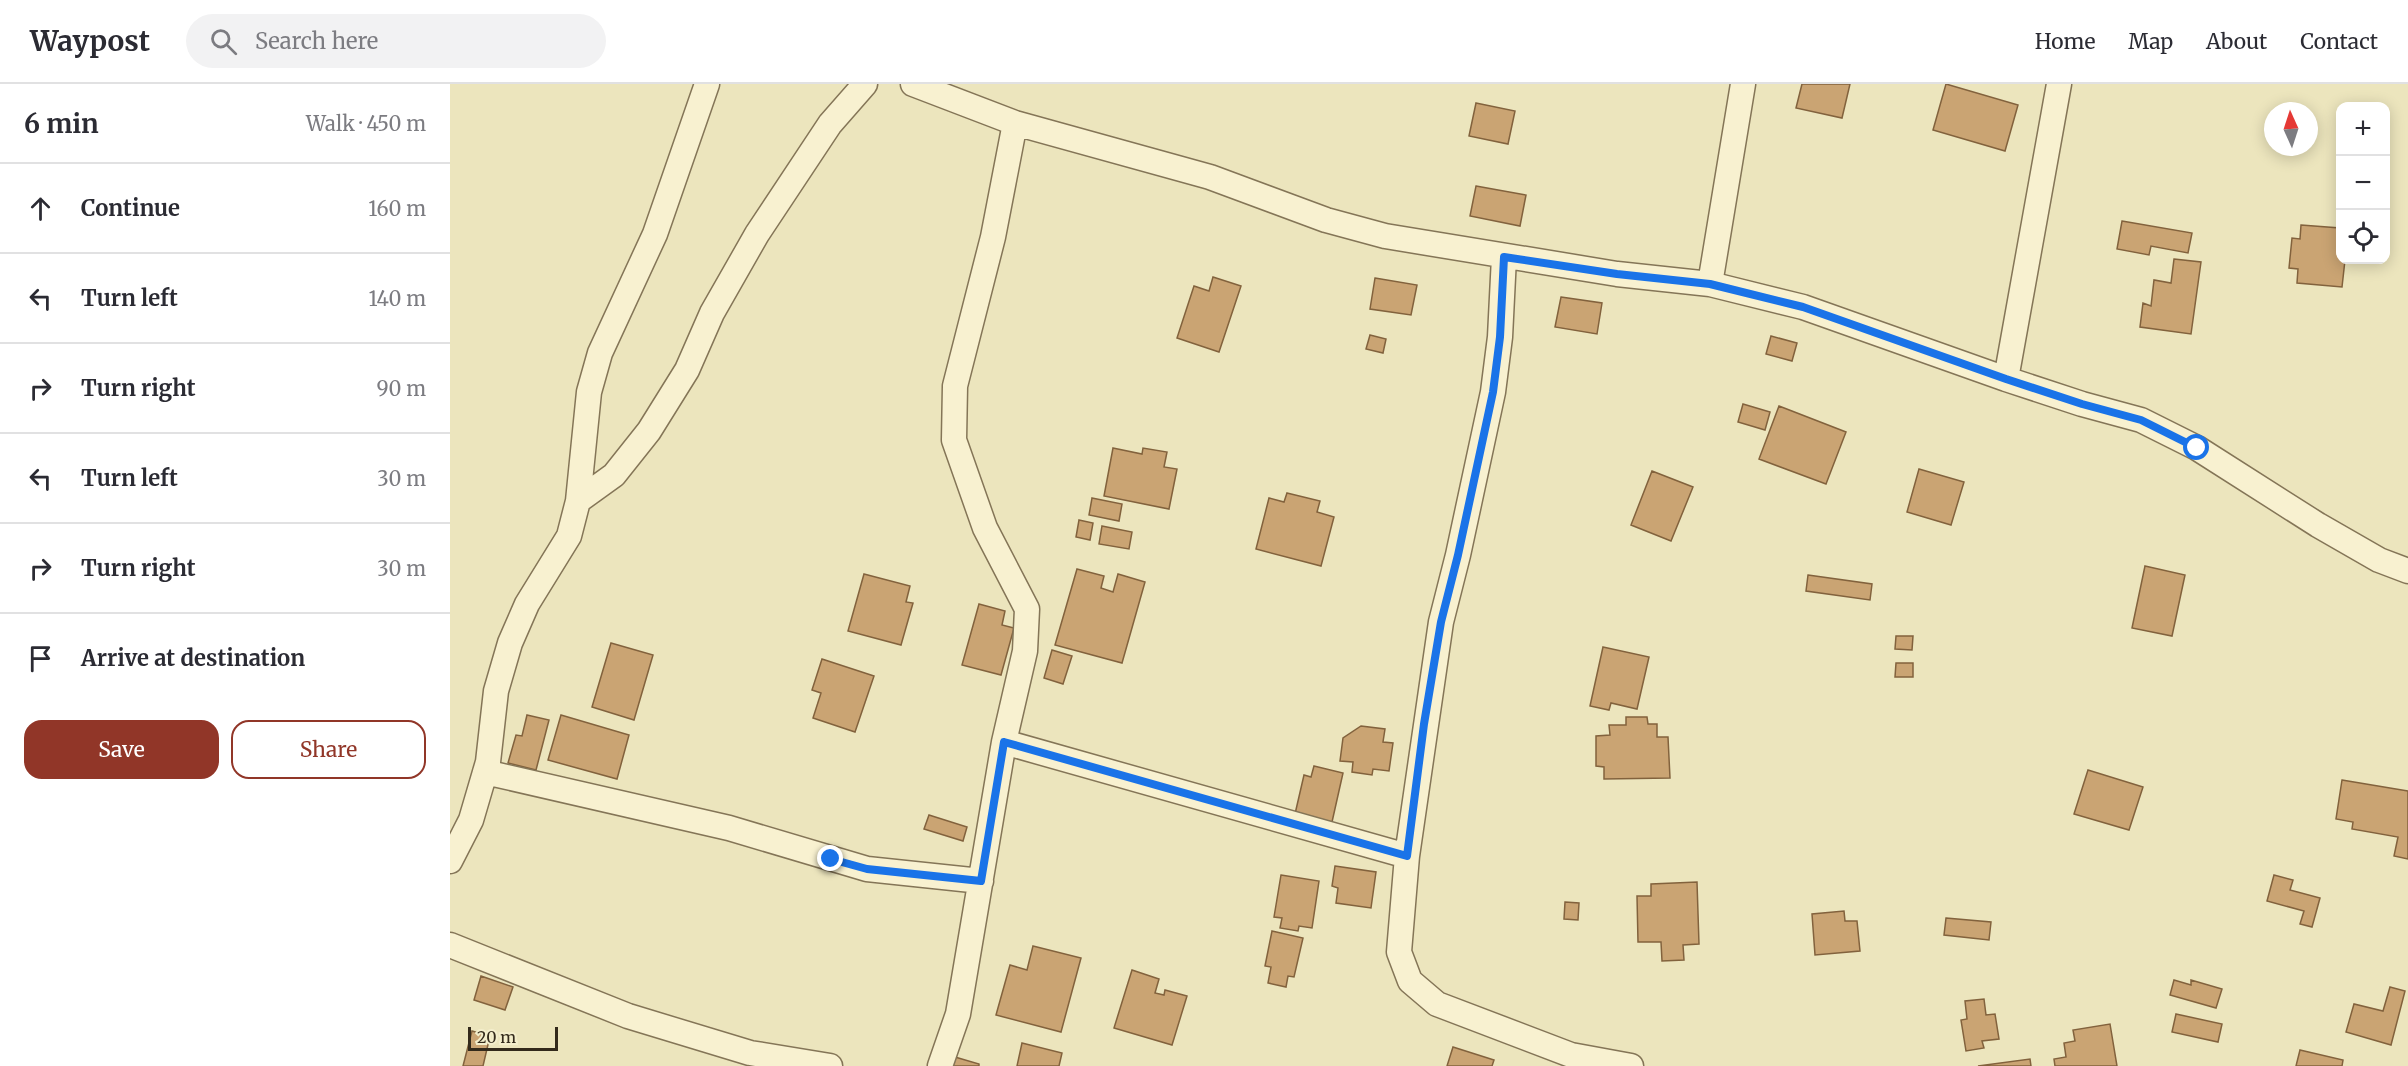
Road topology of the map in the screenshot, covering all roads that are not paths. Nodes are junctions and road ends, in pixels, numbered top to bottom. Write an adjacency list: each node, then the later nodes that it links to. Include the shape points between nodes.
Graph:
1 (707, 84): 10 (street, via 655,234 600,353 589,392)
2 (865, 84): 10 (street, via 830,124 756,234 712,313 687,370 649,431 614,475)
3 (913, 84): 6 (street)
4 (1743, 84): 8 (street)
5 (2059, 84): 9 (street)
6 (1015, 123): 7 (street, via 1210,177 1326,220 1385,236); 12 (street, via 993,237 955,386 954,429 954,440 985,528 1027,609 1025,651)
7 (1504, 257): 8 (street); 14 (street, via 1493,392 1441,622)
8 (1710, 284): 9 (street, via 1803,307)
9 (2006, 379): 11 (street, via 2141,420 2197,448 2379,560)
10 (578, 501): 13 (street, via 569,536 527,604 510,643 496,691)
11 (2408, 571)
12 (1004, 742): 14 (street); 16 (street)
13 (485, 772): 15 (street, via 471,820); 16 (street, via 729,828 867,869)
14 (1407, 856): 19 (street, via 1399,951 1410,981 1437,1004)
15 (450, 861)
16 (981, 881): 21 (street, via 958,1014)
17 (450, 945): 18 (street)
18 (731, 1056): 20 (street, via 750,1053)
19 (1599, 1063): 22 (street)
20 (830, 1066)
21 (940, 1066)
22 (1631, 1066)

